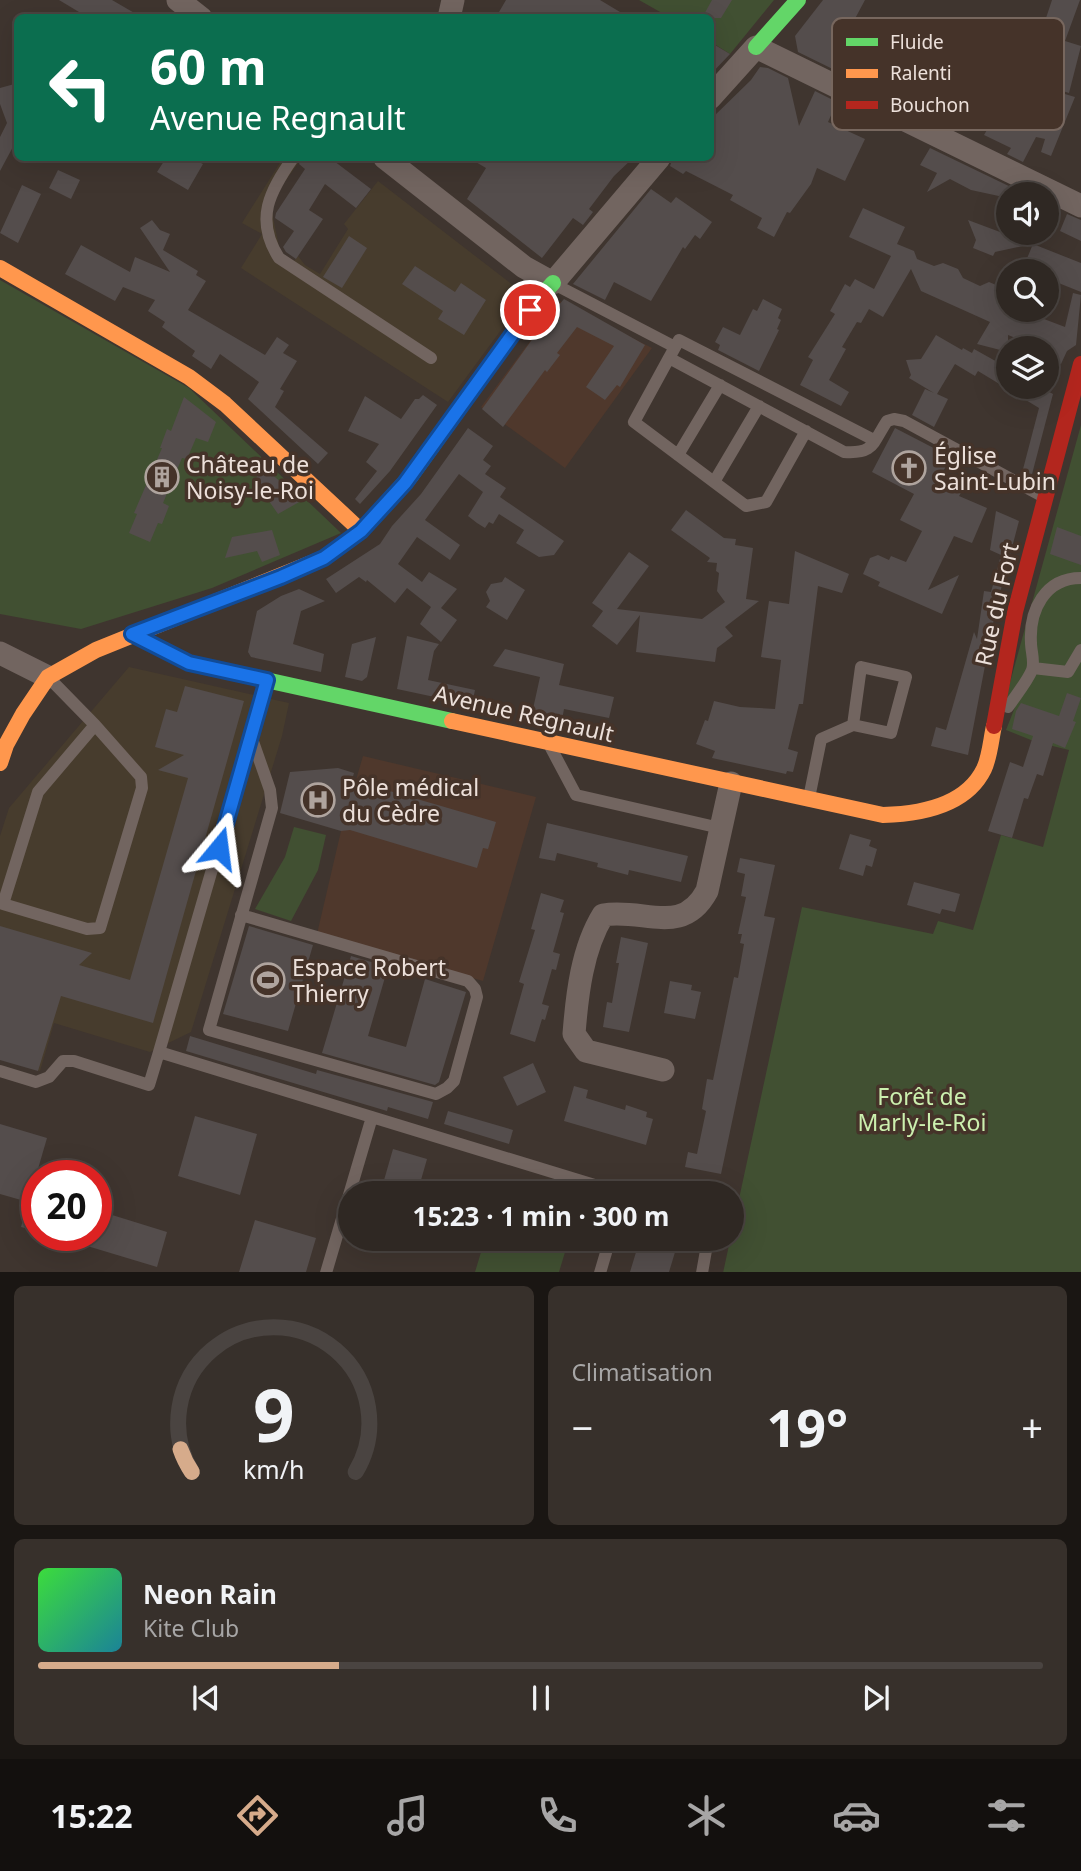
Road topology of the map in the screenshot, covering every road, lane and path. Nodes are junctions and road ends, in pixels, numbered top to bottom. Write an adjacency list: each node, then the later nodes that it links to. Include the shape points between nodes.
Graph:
1 (178, 0): 3 (street)
2 (798, 0): 4 (street)
3 (196, 14)
4 (756, 47): 5 (street); 6 (street)
5 (832, 84)
6 (714, 94)
7 (926, 130): 11 (street)
8 (291, 161): 15 (lane, via 268,202 270,244 279,258)
9 (389, 161): 13 (street, via 524,267)
10 (656, 161): 13 (street)
11 (1081, 206)
12 (0, 268): 24 (street, via 189,377 225,404)
13 (553, 283): 14 (lane); 24 (street, via 405,483)
14 (672, 352): 17 (lane); 20 (lane, via 679,340); 21 (lane, via 634,422)
15 (432, 358)
16 (1081, 364): 23 (street, Rue du Fort)
17 (720, 385): 18 (lane); 21 (lane)
18 (759, 406): 19 (lane); 22 (lane)
19 (806, 431): 20 (lane, via 844,452 868,450); 22 (lane, via 766,502 746,506)
20 (874, 440): 23 (lane, via 887,421 904,421)
21 (678, 455): 22 (lane)
22 (714, 482)
23 (1045, 497): 32 (street, Rue du Fort, via 1015,612)
24 (361, 531): 26 (street, via 324,558)
25 (1081, 578): 29 (lane, via 1066,578 1046,591 1035,607 1030,639)
26 (132, 634): 30 (street); 31 (street, Avenue Regnault, via 189,663)
27 (1081, 650): 29 (lane, via 1068,672)
28 (0, 653): 30 (street)
29 (1033, 668): 32 (lane, via 1007,709)
30 (48, 677): 33 (lane); 37 (street, via 6,745)
31 (267, 680): 35 (lane); 36 (street, Avenue Regnault)
32 (996, 714): 40 (street, Rue du Fort, via 983,772 965,792)
33 (95, 725): 33 (lane, via 38,792 3,904 86,929 100,928 142,789 141,777)
34 (853, 725): 34 (lane, via 861,667 906,677 891,733); 39 (lane, via 821,739)
35 (251, 736): 42 (lane, via 272,808); 43 (lane)
36 (548, 742): 38 (street, Avenue Regnault); 41 (lane, via 576,795)
37 (0, 763)
38 (731, 783): 39 (street, Avenue Regnault); 41 (street)
39 (809, 799): 40 (street, Avenue Regnault, via 883,815)
40 (911, 815)
41 (720, 828): 44 (street, via 707,891 692,912 676,918 603,915 593,931 574,1034 586,1051)
42 (241, 915): 42 (lane, via 209,1030 436,1094 454,1081 477,997 468,981)
43 (159, 1052): 45 (lane, via 149,1086 74,1060 63,1061 50,1077 36,1082); 46 (lane)
44 (663, 1070)
45 (0, 1071)
46 (372, 1117): 47 (lane); 50 (lane)
47 (583, 1181)
48 (606, 1251): 51 (lane)
49 (706, 1251): 52 (lane)
50 (326, 1272)
51 (600, 1272)
52 (702, 1272)

